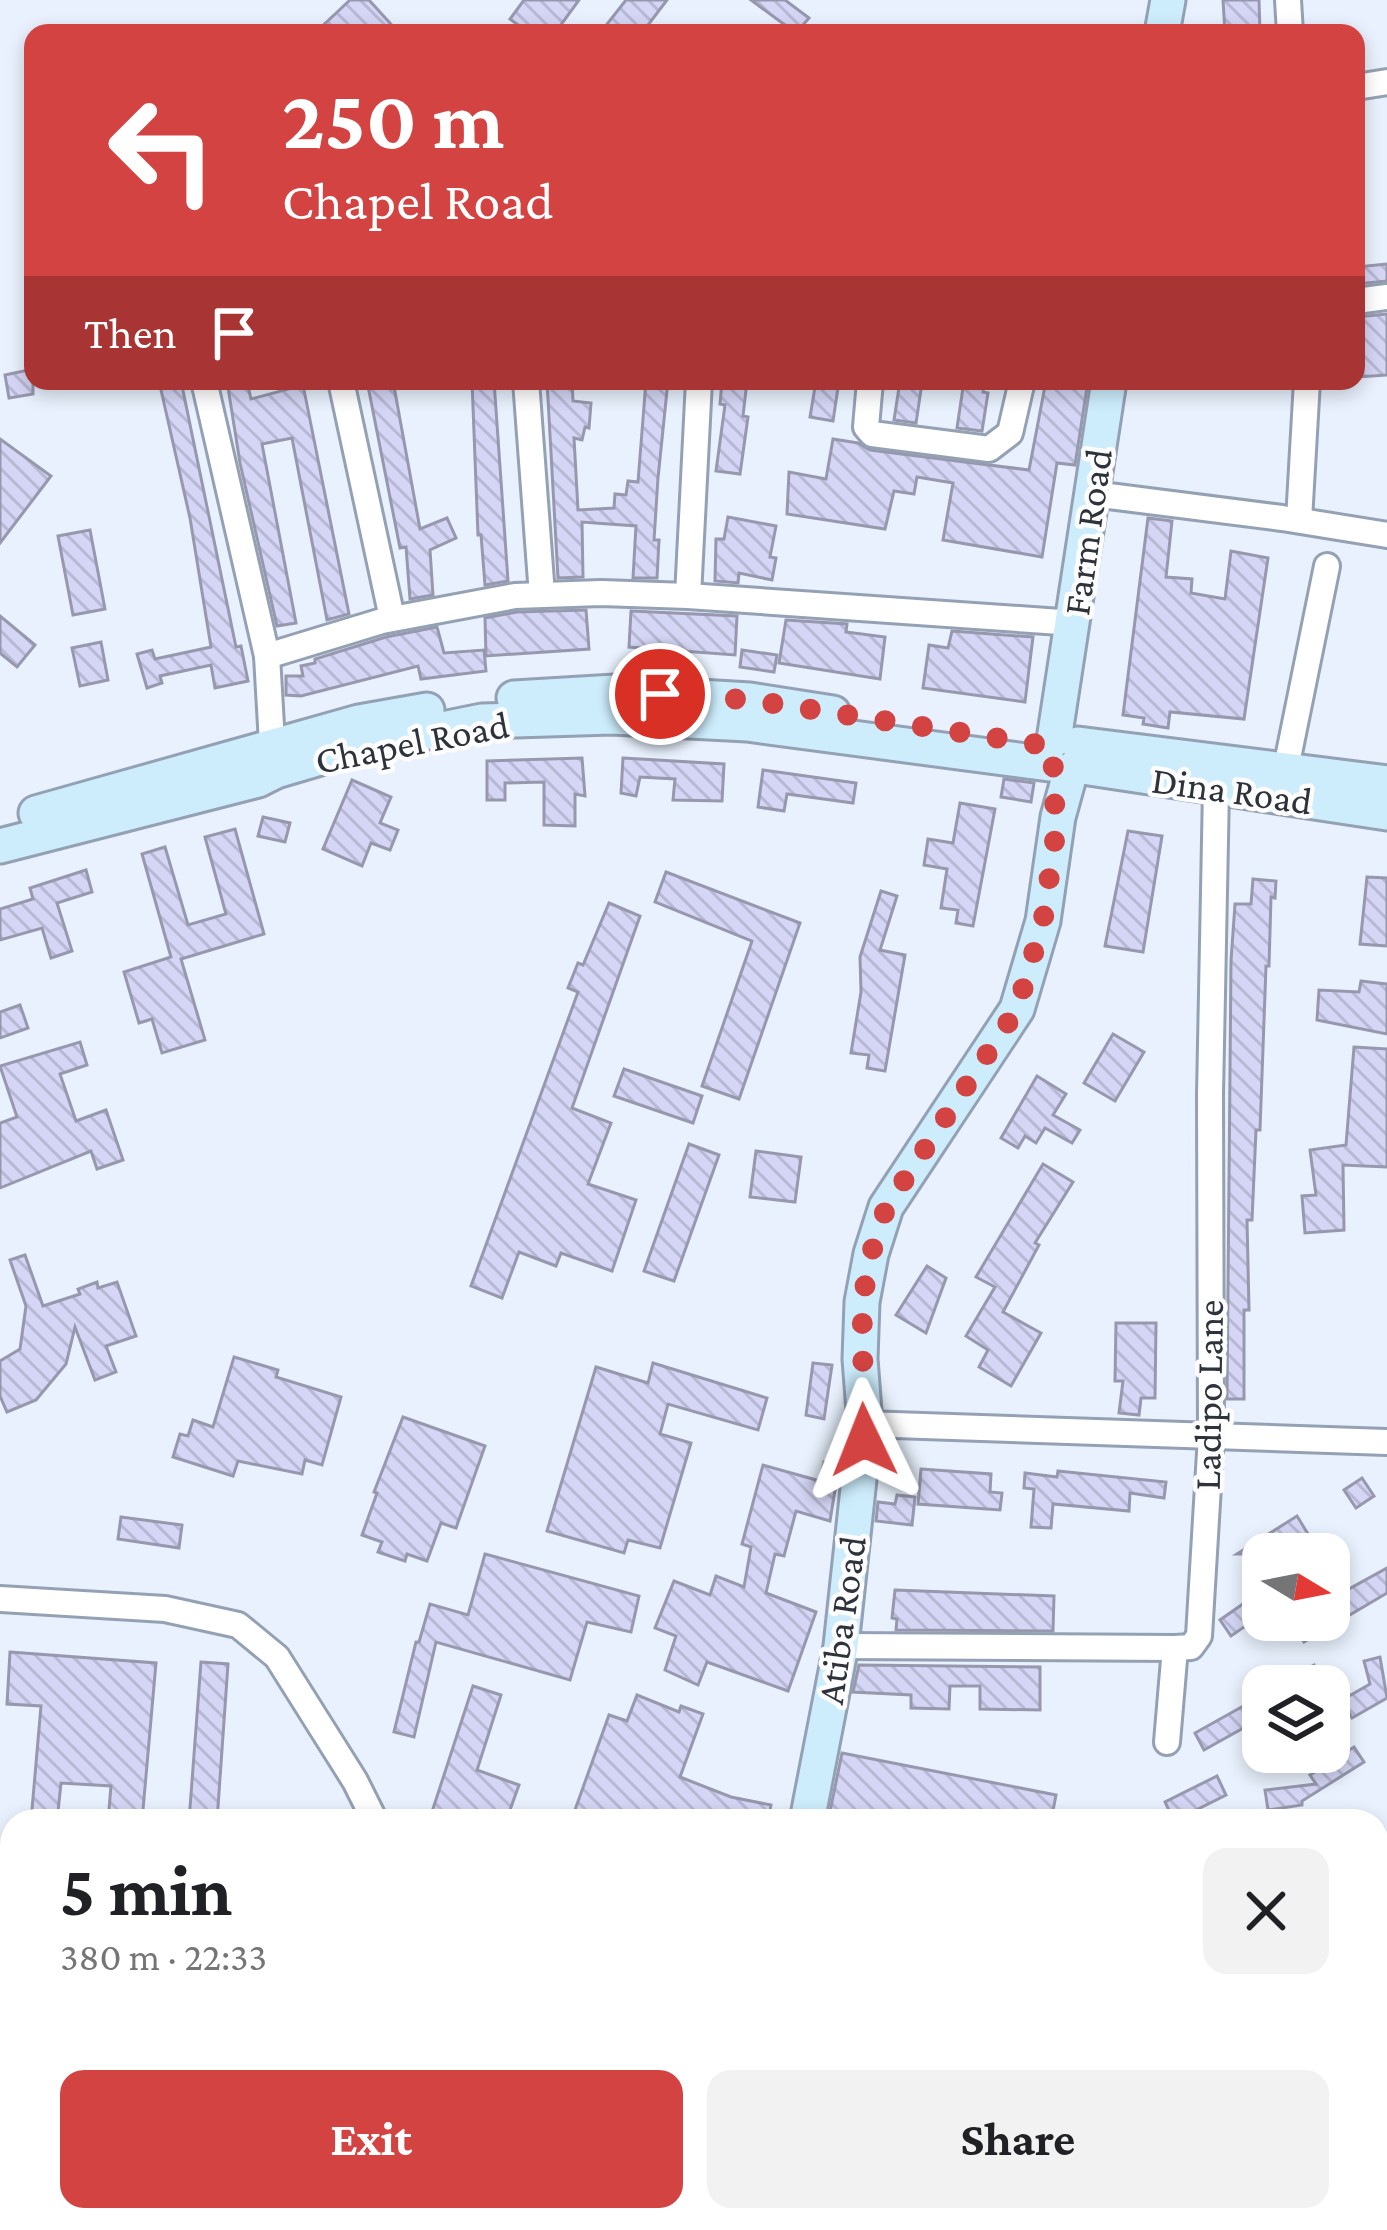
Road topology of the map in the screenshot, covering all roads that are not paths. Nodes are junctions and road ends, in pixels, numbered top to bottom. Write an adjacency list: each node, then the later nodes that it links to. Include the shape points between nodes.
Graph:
1 (206, 390): 17 (street)
2 (343, 390): 15 (street)
3 (527, 390): 13 (street)
4 (699, 390): 14 (street)
5 (870, 390): 6 (street, via 872,434 989,449 1010,433)
6 (1020, 390)
7 (1108, 390): 9 (street, Farm Road)
8 (1306, 390): 10 (street)
9 (1093, 494): 10 (street); 16 (street, Farm Road)
10 (1299, 520): 11 (street)
11 (1387, 536)
12 (1327, 566): 20 (street)
13 (542, 595): 14 (street); 15 (street)
14 (688, 596): 16 (street)
15 (392, 619): 17 (street)
16 (1075, 622): 18 (street, Farm Road)
17 (266, 656): 19 (street)
18 (1063, 755): 19 (street, Chapel Road, via 612,717 482,721); 20 (street, Dina Road); 22 (street, Dina Road); 26 (street, Atiba Road, via 1043,921 1017,1009 886,1208 871,1254 862,1302)
19 (273, 759): 24 (street, Chapel Road); 25 (street, Chapel Road, via 258,780)
20 (1286, 768): 21 (street, Dina Road)
21 (1387, 783)
22 (1216, 789): 23 (street, Dina Road); 27 (street, Ladipo Lane)
23 (1387, 813)
24 (0, 824)
25 (0, 846)
26 (865, 1424): 27 (street); 30 (street, Atiba Road)
27 (1211, 1436): 28 (street); 31 (street, Ladipo Lane, via 1198,1636 1191,1647)
28 (1387, 1442)
29 (0, 1598): 33 (street, via 164,1609 238,1625 278,1657)
30 (841, 1646): 31 (street); 34 (street, Atiba Road)
31 (1175, 1648): 32 (street)
32 (1167, 1742)
33 (369, 1809)
34 (809, 1809)

